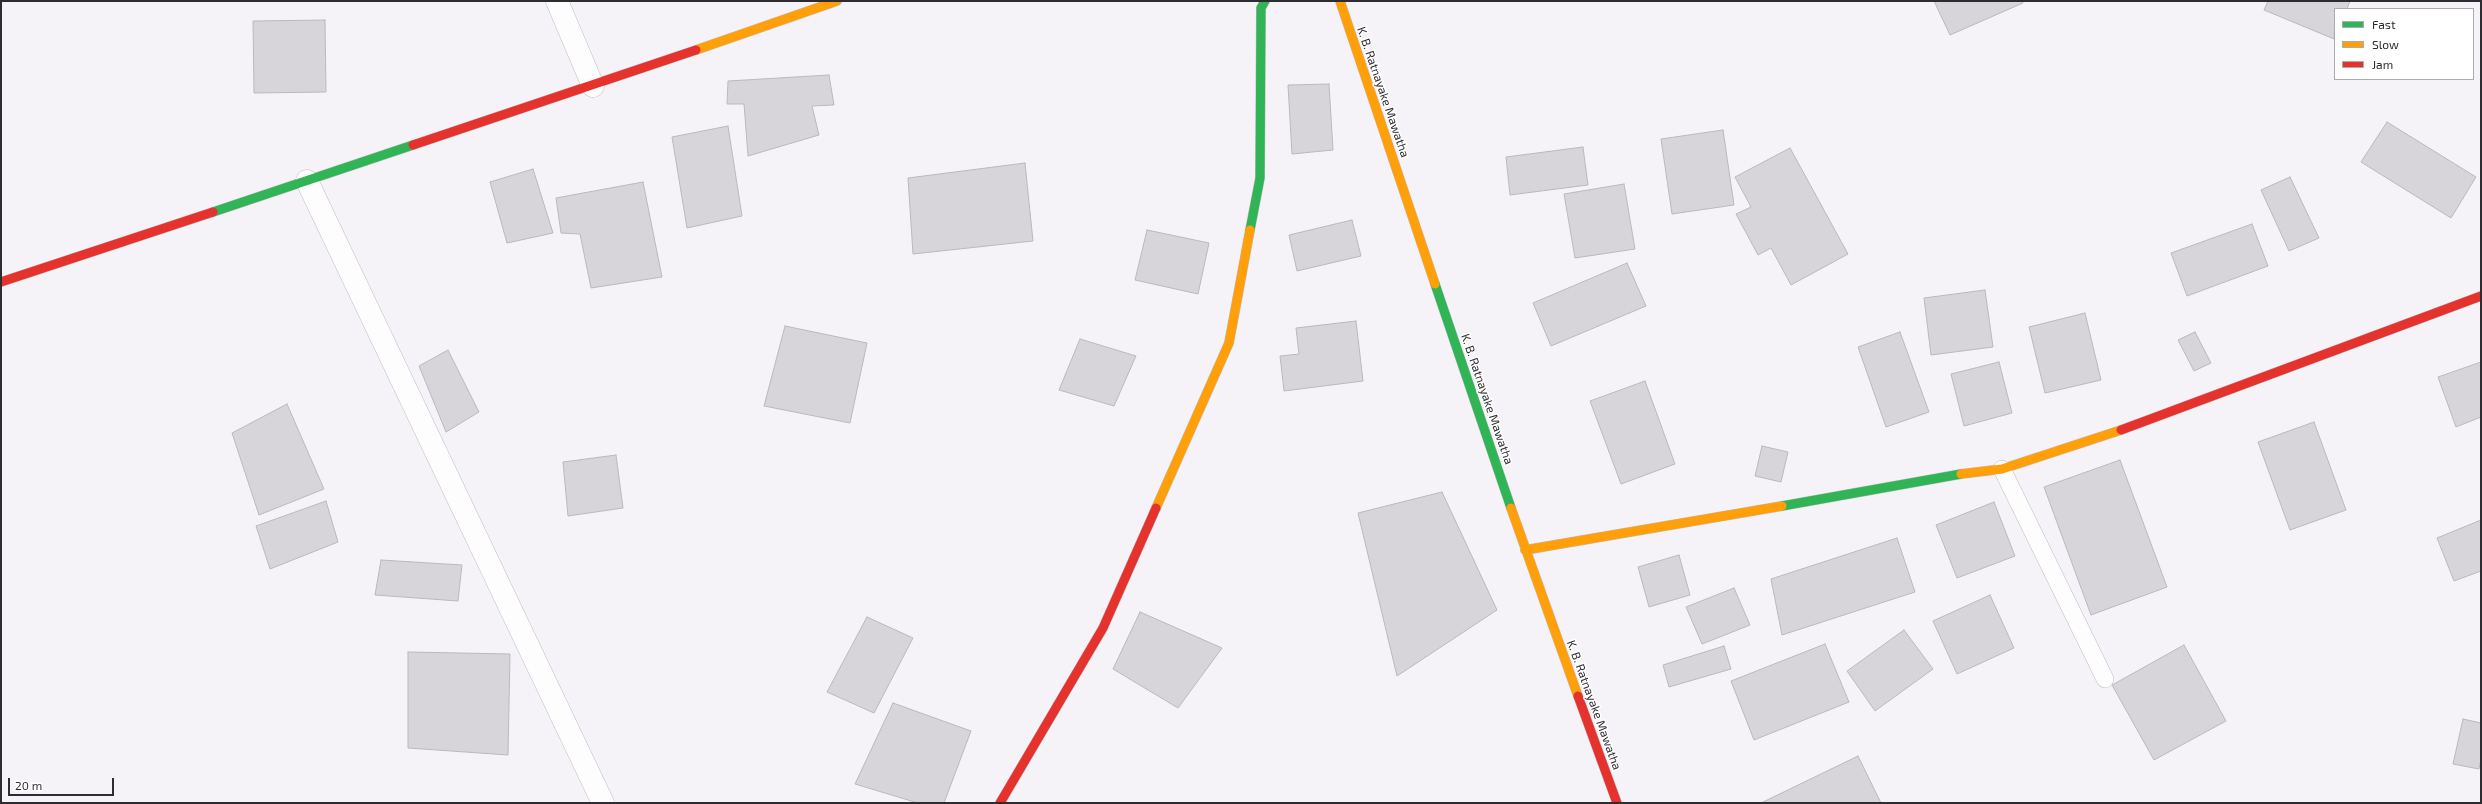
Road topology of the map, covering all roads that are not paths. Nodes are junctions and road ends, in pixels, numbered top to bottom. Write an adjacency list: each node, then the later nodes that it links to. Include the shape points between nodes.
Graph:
1 (557, 1): 5 (street)
2 (837, 1): 5 (main road)
3 (1265, 1): 13 (main road, via 1261,8 1260,178 1229,343 1103,628)
4 (1340, 1): 10 (main road, K. B. Ratnayake Mawatha)
5 (593, 86): 6 (main road)
6 (307, 181): 7 (main road); 12 (street)
7 (1, 282)
8 (2481, 296): 9 (main road, via 2086,443)
9 (2002, 469): 10 (main road, via 1944,476); 11 (lane)
10 (1525, 550): 14 (main road, K. B. Ratnayake Mawatha)
11 (2105, 679)
12 (603, 803)
13 (1000, 803)
14 (1618, 803)

